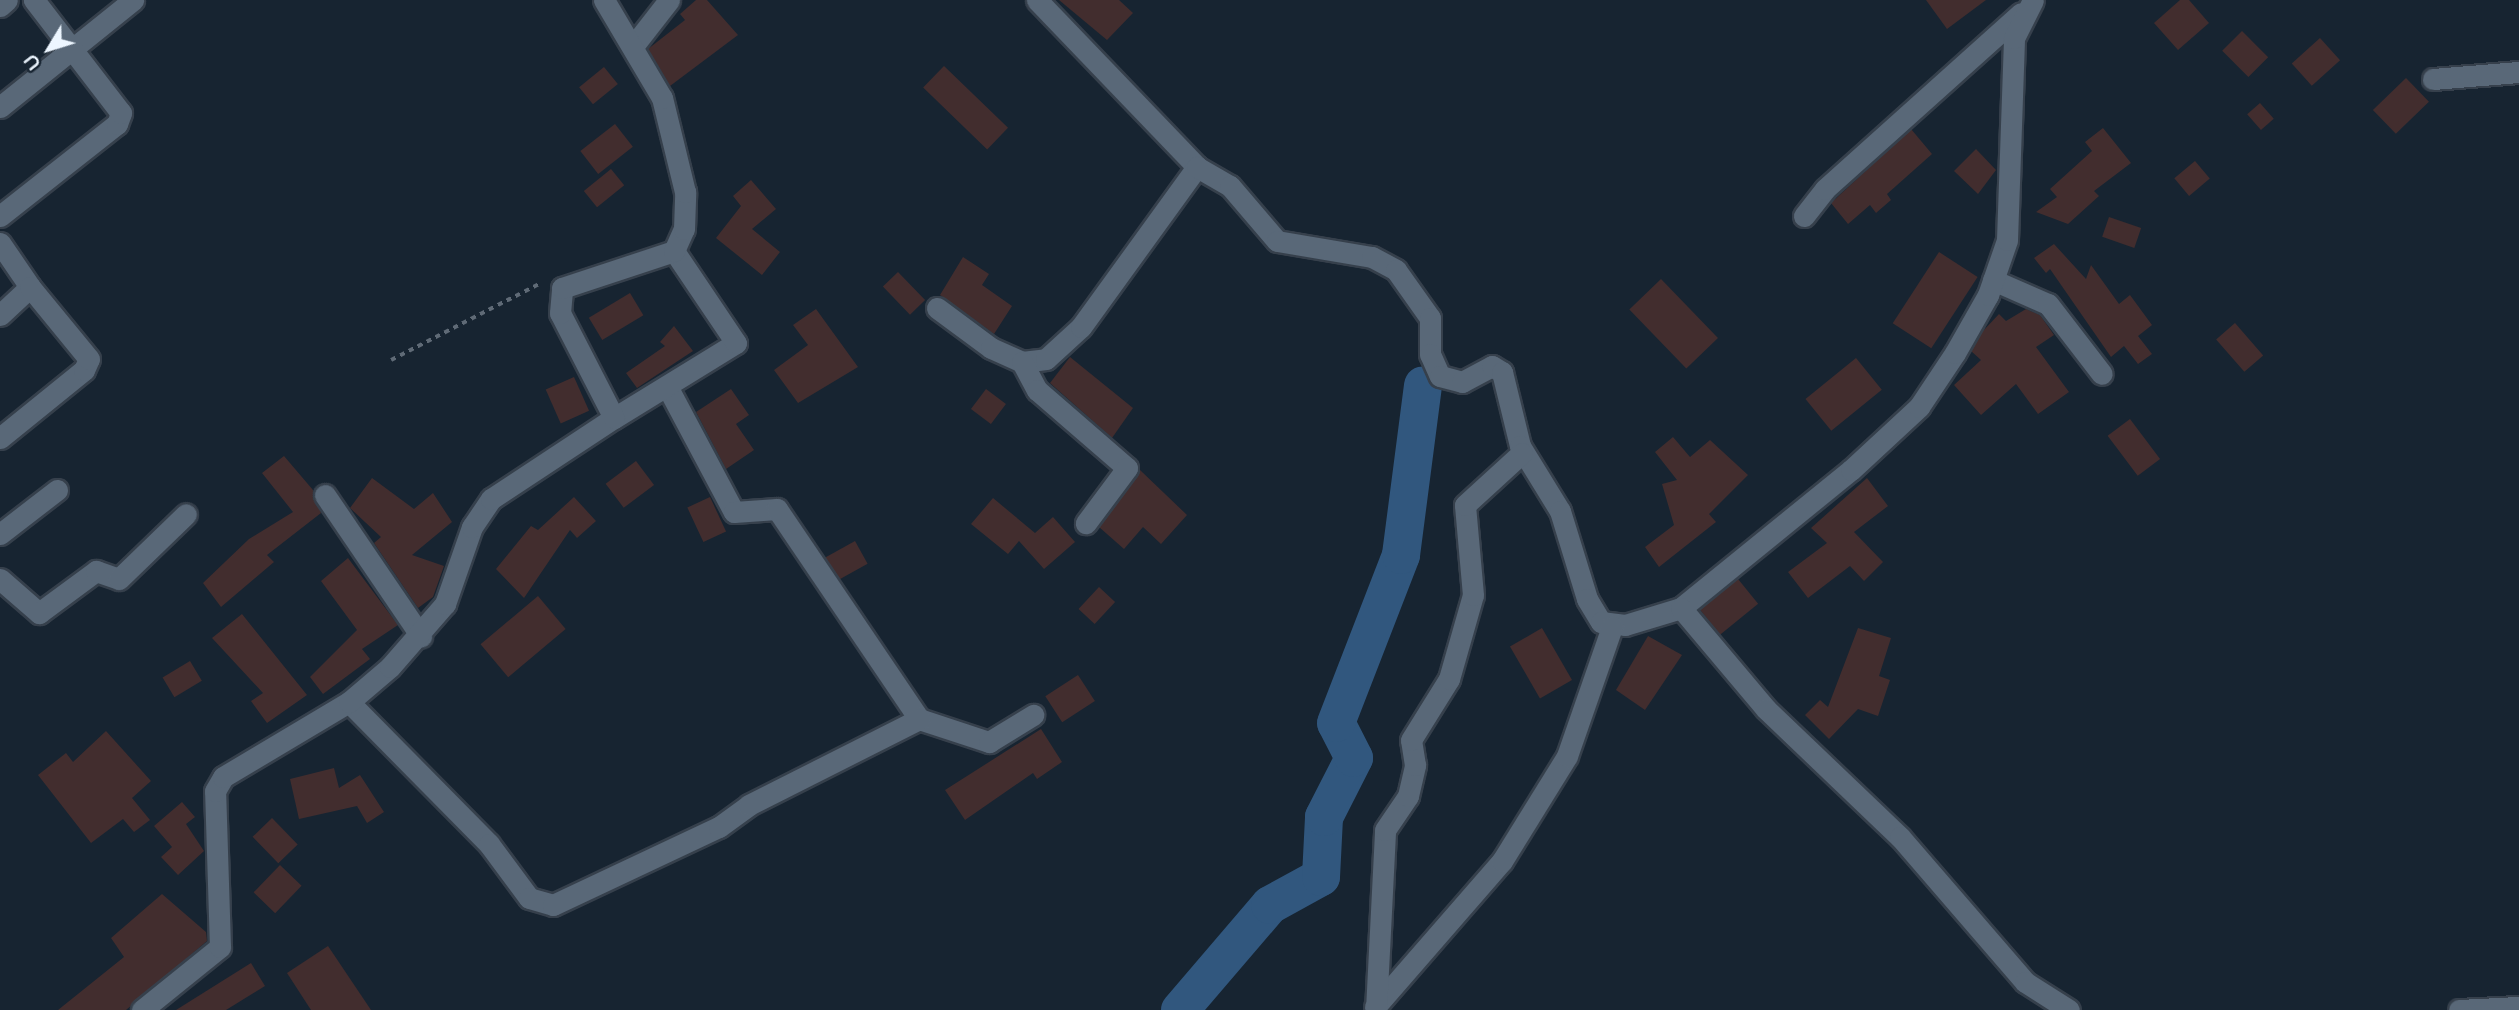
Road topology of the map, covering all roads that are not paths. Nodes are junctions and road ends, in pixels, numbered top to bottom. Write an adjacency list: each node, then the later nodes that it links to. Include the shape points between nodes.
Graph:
1 (7, 0): 7 (street)
2 (34, 0): 10 (street)
3 (133, 0): 10 (street)
4 (604, 0): 9 (street)
5 (669, 0): 9 (street)
6 (1050, 4): 14 (street)
7 (0, 5)
8 (2027, 6): 16 (street, via 1825,189); 19 (street, via 2014,38 2007,240)
9 (634, 45): 18 (street, via 677,142 684,229)
10 (73, 48): 13 (street); 15 (street, via 116,100 117,124)
11 (2519, 72): 12 (street)
12 (2433, 79)
13 (0, 107)
14 (1198, 167): 23 (street, via 1065,348); 28 (street, via 1230,186 1277,241 1373,257 1396,270 1430,318 1430,354 1440,376 1462,382 1492,366 1502,372)
15 (0, 216)
16 (1804, 216)
17 (0, 243): 20 (street)
18 (674, 251): 25 (street, via 736,344); 26 (street, via 571,280 562,288 560,313)
19 (1993, 280): 24 (street, via 2048,304); 35 (street, via 1919,407)
20 (30, 287): 22 (street); 27 (street, via 89,359 84,370)
21 (937, 308): 23 (street)
22 (0, 315)
23 (1022, 362): 32 (street, via 1045,397 1127,468)
24 (2102, 374)
25 (669, 390): 26 (street); 40 (street, via 734,512 777,509)
26 (614, 418): 37 (street, via 512,480 478,514 445,604)
27 (0, 438)
28 (1522, 453): 36 (street, via 1560,511 1587,599); 42 (street, via 1465,505 1473,595 1449,680 1411,740 1415,765 1408,796 1385,831)
29 (57, 491): 33 (street)
30 (325, 495): 37 (street)
31 (186, 514): 34 (street, via 119,579 96,571 39,612)
32 (1086, 523)
33 (0, 534)
34 (0, 579)
35 (1681, 608): 36 (street); 44 (street, via 1766,709 1900,837 2025,982)
36 (1612, 628): 42 (street, via 1567,756 1509,849)
37 (421, 636): 38 (street)
38 (349, 702): 40 (street, via 489,844 529,898 553,905 719,827 749,805); 43 (street, via 223,777 215,791 220,947)
39 (1033, 715): 40 (street, via 989,742)
40 (919, 719)
41 (2519, 1007): 45 (street)
42 (1375, 1009)
43 (142, 1010)
44 (2069, 1010)
45 (2459, 1010)

